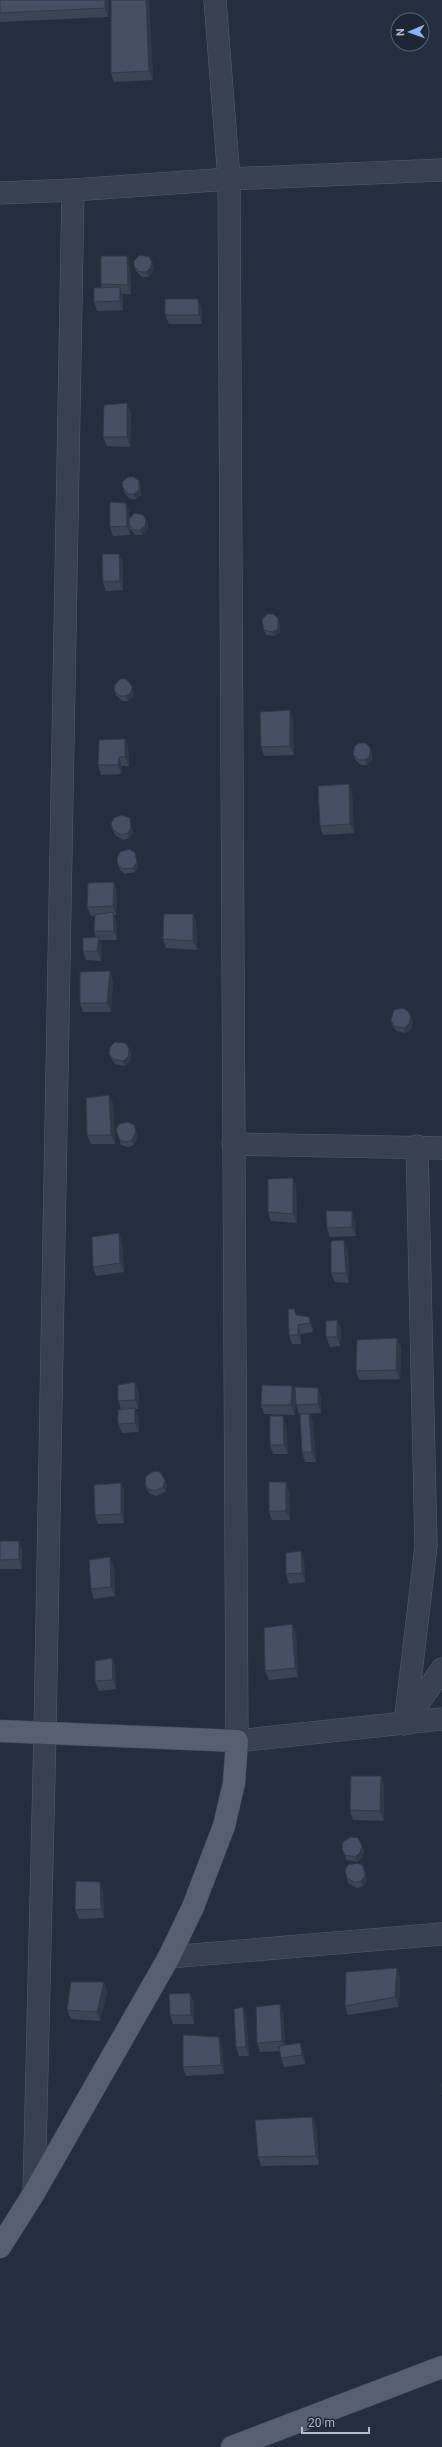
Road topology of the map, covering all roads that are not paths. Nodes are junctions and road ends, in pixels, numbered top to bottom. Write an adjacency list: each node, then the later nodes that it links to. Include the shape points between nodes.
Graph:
1 (216, 0): 3 (street)
2 (442, 170): 3 (street)
3 (229, 179): 4 (street); 6 (street)
4 (73, 190): 5 (street); 13 (street)
5 (0, 193)
6 (233, 1144): 7 (street); 14 (street)
7 (417, 1146): 8 (street); 11 (street, via 426,1546)
8 (442, 1148)
9 (442, 1669): 11 (street)
10 (442, 1719): 11 (street)
11 (404, 1724): 14 (street)
12 (0, 1731): 13 (main road)
13 (46, 1733): 14 (main road); 17 (street)
14 (237, 1741): 16 (main road, via 234,1783 224,1826 193,1908)
15 (442, 1934): 16 (street)
16 (169, 1957): 17 (main road)
17 (34, 2193): 18 (main road)
18 (0, 2247)
19 (442, 2367): 20 (main road)
20 (232, 2447)

